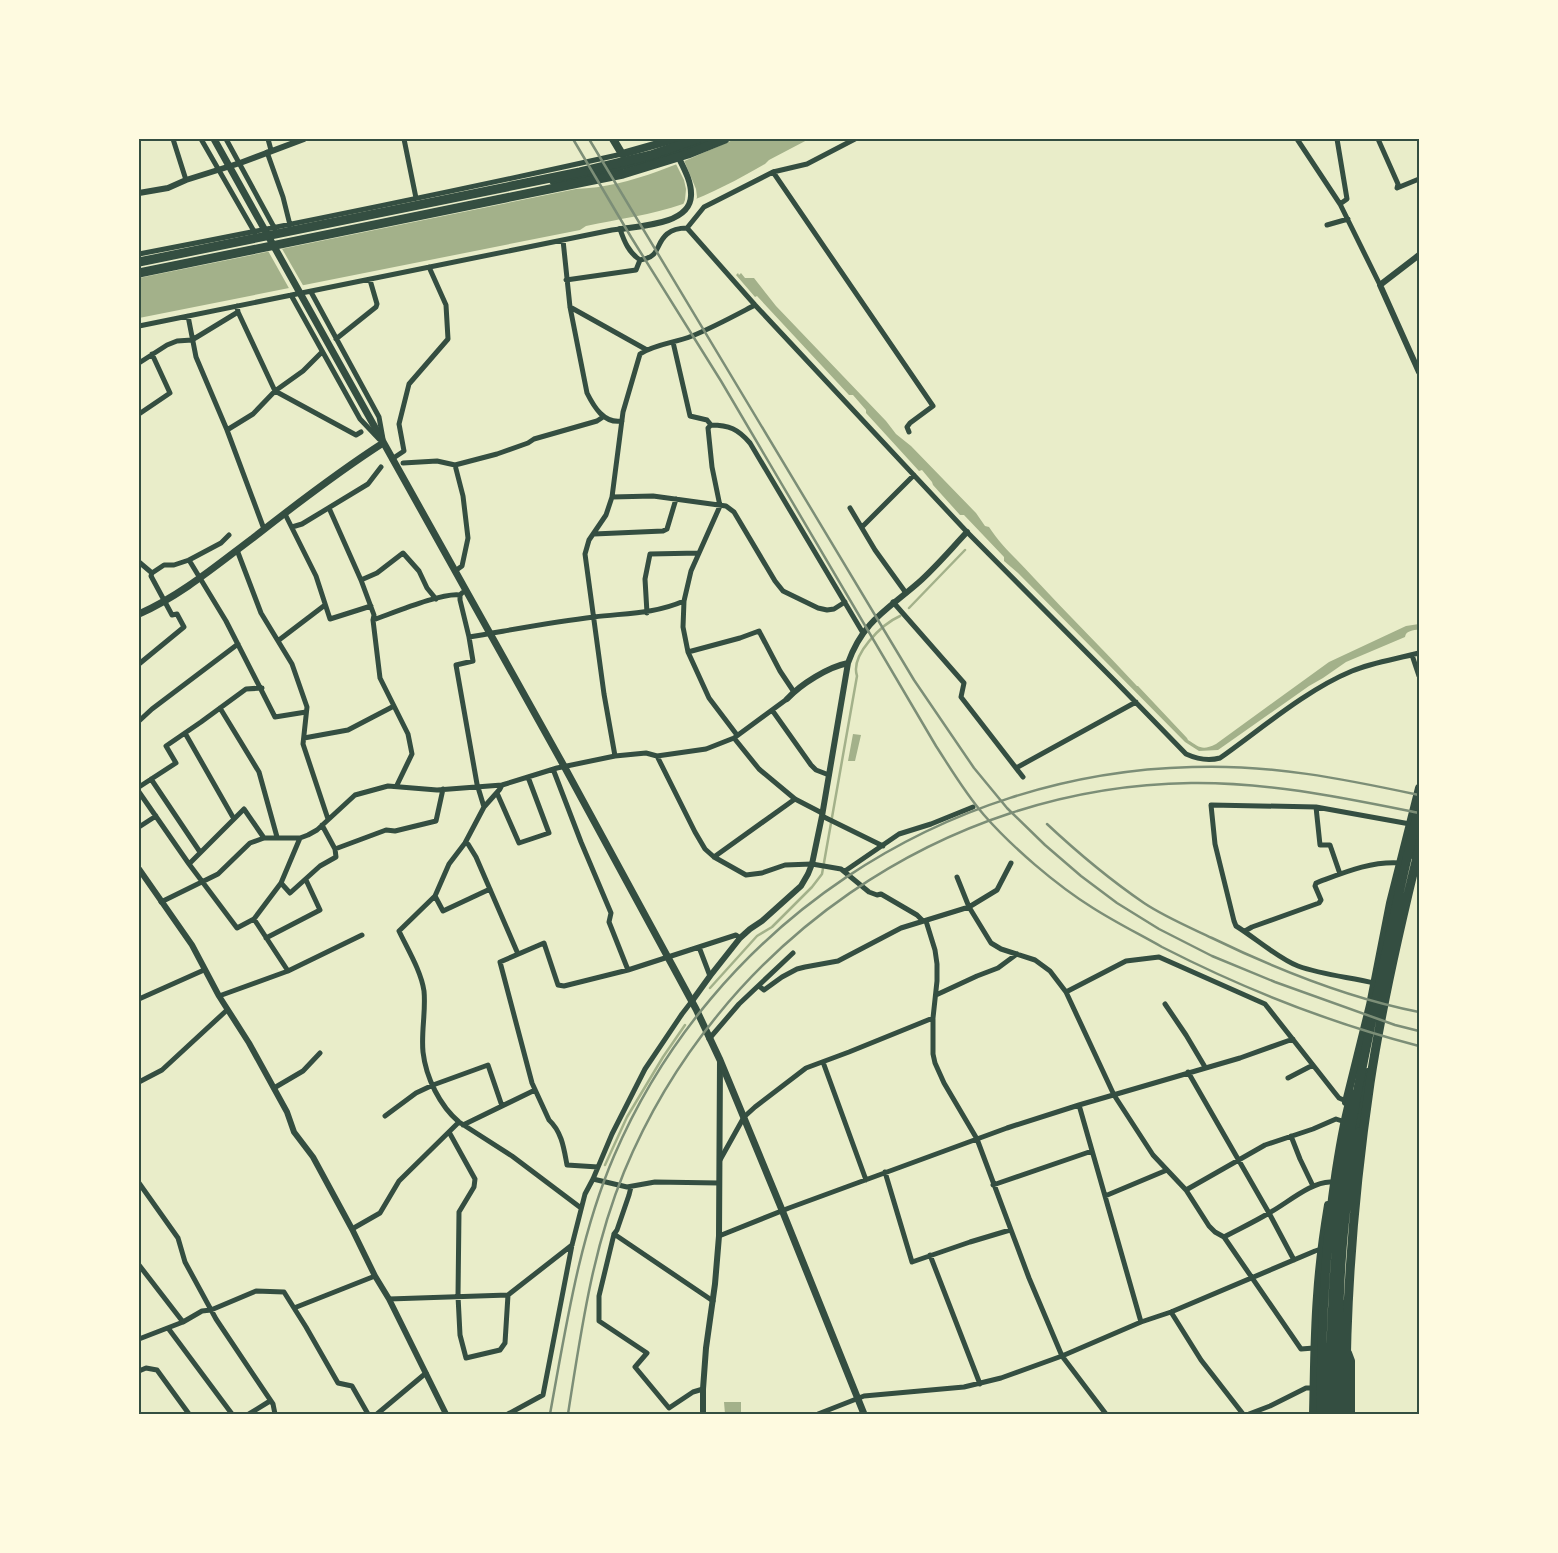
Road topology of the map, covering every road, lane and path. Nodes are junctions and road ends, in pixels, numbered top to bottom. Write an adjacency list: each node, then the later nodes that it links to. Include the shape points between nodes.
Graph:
1 (173, 139): 25 (street)
2 (201, 139): 21 (street)
3 (214, 139): 70 (main road)
4 (226, 139): 20 (street)
5 (268, 139): 17 (street)
6 (304, 139): 17 (street)
7 (404, 139): 27 (street)
8 (613, 139): 19 (main road)
9 (675, 139): 19 (main road)
10 (697, 139): 38 (highway, via 651,155 580,172)
11 (712, 139): 18 (street)
12 (725, 139): 41 (highway, via 671,160 607,177)
13 (855, 139): 23 (street, via 807,164)
14 (1297, 139): 28 (street)
15 (1338, 139): 28 (street, via 1347,199)
16 (1378, 139): 24 (street, via 1398,188)
17 (269, 151): 20 (street); 30 (street)
18 (676, 153): 22 (street, via 558,183 552,182); 34 (street, via 691,189 688,207 670,220)
19 (622, 154): 22 (street)
20 (240, 163): 21 (street); 32 (street)
21 (218, 169): 25 (street); 35 (street)
22 (548, 170): 27 (street)
23 (773, 172): 33 (street, via 704,207); 69 (street, via 933,406 910,423 907,427)
24 (1419, 179)
25 (186, 180): 26 (street, via 168,188)
26 (139, 193)
27 (416, 198): 30 (street)
28 (1340, 204): 29 (street)
29 (1348, 219): 31 (street); 44 (street)
30 (290, 225): 32 (street)
31 (1327, 225)
32 (276, 228): 35 (street)
33 (687, 228): 39 (street, via 668,233 654,255); 48 (street)
34 (620, 229): 36 (street); 39 (street, via 631,253)
35 (255, 232): 38 (street)
36 (563, 240): 40 (street); 43 (street)
37 (1419, 255): 44 (street)
38 (139, 256)
39 (640, 260): 43 (street, via 636,270)
40 (429, 267): 42 (street); 71 (street, via 446,305 448,339 409,384 399,424 404,451)
41 (139, 273)
42 (370, 280): 45 (street); 54 (street, via 376,307)
43 (566, 280): 49 (street)
44 (1380, 285): 61 (street)
45 (311, 292): 46 (street); 47 (street)
46 (291, 295): 50 (street); 51 (street)
47 (317, 304): 51 (street, via 306,301 302,304); 54 (street)
48 (755, 305): 56 (street); 75 (street)
49 (570, 307): 57 (street); 64 (street, via 587,393)
50 (237, 309): 52 (street); 55 (street); 62 (street)
51 (301, 313): 58 (street)
52 (188, 316): 53 (street); 55 (street)
53 (139, 326)
54 (336, 339): 70 (street, via 379,417)
55 (192, 340): 59 (street, via 177,341); 67 (street)
56 (673, 342): 57 (street); 66 (street, via 690,416 707,420)
57 (647, 350): 65 (street, via 640,354)
58 (322, 352): 62 (street, via 303,371); 70 (street, via 360,420)
59 (152, 354): 60 (street); 63 (street, via 170,393)
60 (139, 363)
61 (1419, 372)
62 (274, 391): 67 (street, via 253,414); 68 (street, via 356,435)
63 (139, 414)
64 (603, 417): 65 (street); 73 (street)
65 (622, 421): 76 (street)
66 (710, 425): 78 (street, via 712,467); 101 (street, via 732,428 750,443)
67 (227, 430): 84 (street)
68 (361, 432)
69 (909, 432)
70 (383, 443): 71 (main road); 81 (main road)
71 (392, 459): 92 (main road)
72 (403, 463): 73 (street, via 438,461)
73 (455, 465): 92 (street, via 468,538 462,566)
74 (381, 467): 79 (street, via 368,484)
75 (914, 475): 83 (street); 85 (street)
76 (612, 497): 77 (street); 86 (street)
77 (676, 499): 78 (street); 86 (street, via 667,529 663,531)
78 (720, 506): 89 (street); 101 (street, via 734,512 783,590 827,610)
79 (329, 508): 82 (street); 95 (street)
80 (850, 508): 83 (street)
81 (285, 514): 82 (street); 84 (main road)
82 (292, 527): 103 (street, via 316,576)
83 (862, 527): 97 (street)
84 (264, 529): 88 (main road)
85 (967, 532): 97 (street); 123 (street)
86 (594, 534): 107 (street, via 585,554)
87 (229, 535): 90 (street)
88 (237, 550): 94 (main road); 112 (street, via 261,613)
89 (699, 553): 99 (street); 105 (street, via 650,554 645,579)
90 (190, 560): 93 (street, via 164,566); 94 (street)
91 (139, 562): 93 (street)
92 (455, 570): 96 (main road)
93 (152, 573): 100 (street)
94 (200, 577): 100 (main road); 113 (street)
95 (361, 580): 98 (street, via 377,573 403,553 419,571); 104 (street)
96 (463, 592): 98 (street); 110 (main road); 111 (street, via 460,600)
97 (906, 593): 102 (street)
98 (436, 599): 108 (street)
99 (684, 601): 105 (street); 114 (street, via 683,627)
100 (164, 602): 106 (main road); 118 (street, via 172,615 177,614 184,627)
101 (845, 602): 109 (street)
102 (894, 602): 109 (street); 135 (street, via 964,683 961,697)
103 (325, 605): 104 (street, via 330,620); 112 (street)
104 (371, 606): 108 (street)
105 (647, 613): 107 (street)
106 (139, 614)
107 (595, 617): 110 (street); 132 (street)
108 (373, 620): 124 (street, via 380,678)
109 (863, 633): 117 (street)
110 (490, 634): 111 (street); 134 (main road)
111 (469, 638): 144 (street, via 473,661 456,665)
112 (279, 640): 127 (street, via 292,664)
113 (238, 644): 120 (street); 128 (street)
114 (688, 652): 121 (street, via 759,631); 130 (street, via 709,698)
115 (1419, 653): 116 (street)
116 (1412, 655): 119 (street); 123 (street, via 1364,667 1333,681 1217,759 1196,759 1186,754)
117 (848, 663): 121 (street, via 836,666); 137 (street)
118 (139, 664)
119 (1419, 676)
120 (262, 688): 125 (street, via 246,689); 127 (street, via 275,717)
121 (794, 692): 122 (street)
122 (787, 699): 126 (street)
123 (1136, 702): 135 (street)
124 (394, 706): 131 (street, via 348,730); 141 (street, via 408,734 412,754)
125 (220, 708): 129 (street); 162 (street, via 259,772)
126 (772, 710): 130 (street); 137 (street, via 811,765)
127 (306, 712): 131 (street)
128 (139, 719)
129 (184, 733): 140 (street, via 166,746 176,763); 156 (street)
130 (735, 736): 133 (street, via 706,749); 149 (street, via 759,769)
131 (304, 738): 157 (street, via 303,744)
132 (615, 756): 133 (street, via 646,753); 134 (street)
133 (657, 756): 170 (street, via 695,832)
134 (564, 766): 136 (street); 196 (main road)
135 (1016, 768): 139 (street)
136 (553, 769): 138 (street); 198 (street, via 611,913 609,922)
137 (829, 775): 154 (street)
138 (528, 777): 142 (street); 148 (street, via 549,833 519,843)
139 (1023, 777)
140 (151, 779): 143 (street); 169 (street)
141 (397, 785): 146 (street); 157 (street, via 354,795)
142 (502, 785): 144 (street); 148 (street)
143 (139, 787)
144 (479, 787): 146 (street); 150 (street)
145 (1419, 788): 159 (main road)
146 (443, 790): 167 (street, via 436,821 395,831 386,830)
147 (139, 792): 155 (street)
148 (497, 793): 150 (street)
149 (796, 799): 154 (street); 170 (street)
150 (484, 807): 165 (street)
151 (973, 807): 166 (street, via 899,834)
152 (1316, 807): 159 (street); 177 (street, via 1320,845 1330,845); 188 (street, via 1211,805 1215,844 1234,922)
153 (1419, 808): 214 (highway)
154 (822, 814): 166 (street); 174 (street)
155 (156, 816): 160 (street); 173 (street)
156 (234, 819): 163 (street, via 244,809); 169 (street)
157 (328, 819): 158 (street)
158 (322, 824): 164 (street); 167 (street)
159 (1410, 824): 172 (main road)
160 (139, 827)
161 (1419, 830): 265 (main road, via 1364,1092)
162 (277, 837): 163 (street); 164 (street)
163 (264, 838): 180 (street, via 250,843 218,874)
164 (300, 838): 181 (street)
165 (465, 843): 182 (street, via 476,858); 183 (street, via 449,864)
166 (882, 846): 176 (street)
167 (335, 849): 179 (street, via 336,857 320,866)
168 (1419, 849): 222 (highway)
169 (200, 852): 173 (street)
170 (714, 858): 174 (street, via 746,875 785,865)
171 (1011, 863): 185 (street, via 997,890)
172 (1400, 863): 177 (street, via 1364,866); 201 (main road)
173 (189, 864): 180 (street)
174 (812, 864): 176 (street); 191 (street, via 801,886)
175 (139, 869): 184 (street)
176 (845, 871): 187 (street, via 869,892 881,894)
177 (1340, 874): 188 (street, via 1316,883 1319,903)
178 (957, 877): 185 (street)
179 (306, 880): 181 (street, via 290,893); 190 (street, via 320,910)
180 (203, 882): 184 (street); 186 (street, via 237,928)
181 (282, 882): 186 (street)
182 (490, 889): 183 (street, via 443,911); 194 (street)
183 (435, 896): 223 (street, via 399,931 424,990 423,1052)
184 (161, 902): 197 (street, via 192,945)
185 (969, 906): 187 (street); 195 (street, via 991,943)
186 (254, 919): 190 (street)
187 (924, 921): 202 (street, via 901,928 838,961 797,969 764,990); 204 (street, via 935,950)
188 (1245, 931): 201 (street, via 1298,966)
189 (362, 935): 199 (street)
190 (266, 938): 199 (street)
191 (740, 938): 192 (street, via 736,935); 200 (street)
192 (699, 947): 196 (street); 200 (street)
193 (793, 953): 202 (street)
194 (518, 954): 198 (street, via 544,943 558,985 564,986); 225 (street, via 500,962)
195 (1017, 954): 203 (street, via 1035,960 1050,971); 204 (street, via 998,968)
196 (668, 958): 198 (street); 207 (main road)
197 (204, 970): 205 (street); 206 (street)
198 (628, 970)
199 (288, 971): 205 (street)
200 (710, 976): 207 (street)
201 (1374, 983): 227 (main road)
202 (759, 986): 211 (street)
203 (1066, 992): 212 (street, via 1126,961 1159,957 1265,1004); 226 (street)
204 (936, 995): 210 (street)
205 (218, 996): 209 (street)
206 (139, 999)
207 (692, 1001): 211 (main road); 240 (street, via 645,1069)
208 (1165, 1004): 218 (street)
209 (227, 1010): 221 (street, via 162,1070); 224 (street)
210 (933, 1018): 216 (street); 236 (street, via 935,1063)
211 (709, 1038): 215 (main road)
212 (1293, 1039): 217 (street); 218 (street)
213 (320, 1053): 224 (street, via 303,1071)
214 (1364, 1056): 304 (highway, via 1340,1149 1328,1233); 305 (highway, via 1341,1197 1333,1295)
215 (720, 1060): 231 (main road); 239 (street)
216 (823, 1062): 231 (street, via 806,1068); 244 (street)
217 (1313, 1065): 220 (street); 227 (street, via 1339,1098)
218 (1204, 1067): 219 (street)
219 (1188, 1072): 226 (street); 238 (street)
220 (1288, 1078)
221 (139, 1082)
222 (1370, 1083): 306 (highway, via 1348,1195 1342,1254); 307 (highway, via 1356,1198)
223 (433, 1085): 229 (street, via 488,1064); 230 (street, via 416,1093); 233 (street)
224 (274, 1088): 256 (street, via 294,1132 313,1157)
225 (535, 1090): 229 (street); 240 (street, via 564,1144 567,1165)
226 (1114, 1095): 228 (street); 241 (street)
227 (1346, 1100): 232 (main road)
228 (1079, 1105): 236 (street); 237 (street)
229 (502, 1106): 233 (street)
230 (385, 1116)
231 (744, 1117): 239 (street); 254 (main road)
232 (1342, 1120): 235 (street, via 1336,1119); 245 (main road)
233 (461, 1124): 234 (street); 253 (street, via 512,1156)
234 (449, 1132): 256 (street, via 399,1181 380,1214); 270 (street, via 475,1179 474,1187 459,1212)
235 (1291, 1136): 238 (street, via 1265,1145); 249 (street)
236 (977, 1139): 242 (street); 248 (street)
237 (1092, 1151): 248 (street); 252 (street)
238 (1239, 1161): 251 (street); 255 (street)
239 (719, 1162): 247 (street)
240 (598, 1167): 243 (street)
241 (1167, 1170): 251 (street); 252 (street)
242 (885, 1172): 244 (street); 263 (street, via 912,1262)
243 (593, 1179): 250 (street); 253 (street)
244 (866, 1180): 254 (street)
245 (1331, 1182): 249 (street); 262 (main road)
246 (139, 1183): 274 (street, via 178,1238 185,1262)
247 (719, 1183): 250 (street, via 655,1182); 259 (street)
248 (993, 1185): 257 (street)
249 (1313, 1186): 255 (street)
250 (631, 1187): 258 (street)
251 (1186, 1190): 260 (street, via 1208,1226)
252 (1105, 1196): 277 (street)
253 (580, 1208): 261 (street)
254 (782, 1210): 259 (street); 287 (main road)
255 (1270, 1213): 260 (street); 264 (street)
256 (352, 1229): 267 (street)
257 (1010, 1230): 263 (street); 281 (street)
258 (614, 1234): 272 (street); 286 (street, via 599,1296 599,1321 647,1353 636,1367 669,1408)
259 (719, 1236): 272 (street)
260 (1224, 1237): 268 (street)
261 (572, 1245): 269 (street); 296 (street, via 543,1394)
262 (1321, 1249): 264 (street); 280 (main road)
263 (930, 1256): 284 (street)
264 (1294, 1260): 268 (street)
265 (1342, 1262): 306 (main road, via 1335,1350); 308 (main road, via 1342,1335 1351,1362)
266 (139, 1264): 276 (street)
267 (375, 1276): 271 (street); 273 (street)
268 (1252, 1278): 275 (street); 280 (street, via 1301,1349)
269 (508, 1295): 270 (street); 270 (street, via 505,1343 500,1350 466,1358 460,1335)
270 (458, 1296): 271 (street)
271 (389, 1299): 283 (street)
272 (712, 1301): 286 (street)
273 (294, 1308): 274 (street, via 284,1292 256,1291); 293 (street, via 338,1383 352,1386)
274 (211, 1310): 276 (street, via 202,1311); 288 (street)
275 (1171, 1312): 277 (street); 301 (street, via 1201,1360)
276 (183, 1322): 278 (street)
277 (1141, 1322): 281 (street)
278 (168, 1328): 279 (street); 290 (street)
279 (139, 1339)
280 (1314, 1348): 285 (main road)
281 (1062, 1356): 284 (street); 300 (street)
282 (139, 1371): 289 (street, via 146,1368 157,1370)
283 (426, 1373): 294 (street); 295 (street)
284 (980, 1384): 287 (street)
285 (1314, 1388): 302 (street, via 1306,1388); 303 (main road)
286 (703, 1389): 297 (street)
287 (858, 1398): 298 (street); 299 (main road)
288 (270, 1401): 291 (street); 292 (street)
289 (189, 1414)
290 (232, 1414)
291 (249, 1414)
292 (275, 1414)
293 (368, 1414)
294 (377, 1414)
295 (446, 1414)
296 (508, 1414)
297 (704, 1414)
298 (818, 1414)
299 (864, 1414)
300 (1106, 1414)
301 (1243, 1414)
302 (1250, 1414)
303 (1313, 1414)
304 (1321, 1414)
305 (1329, 1414)
306 (1336, 1414)
307 (1346, 1414)
308 (1351, 1414)

